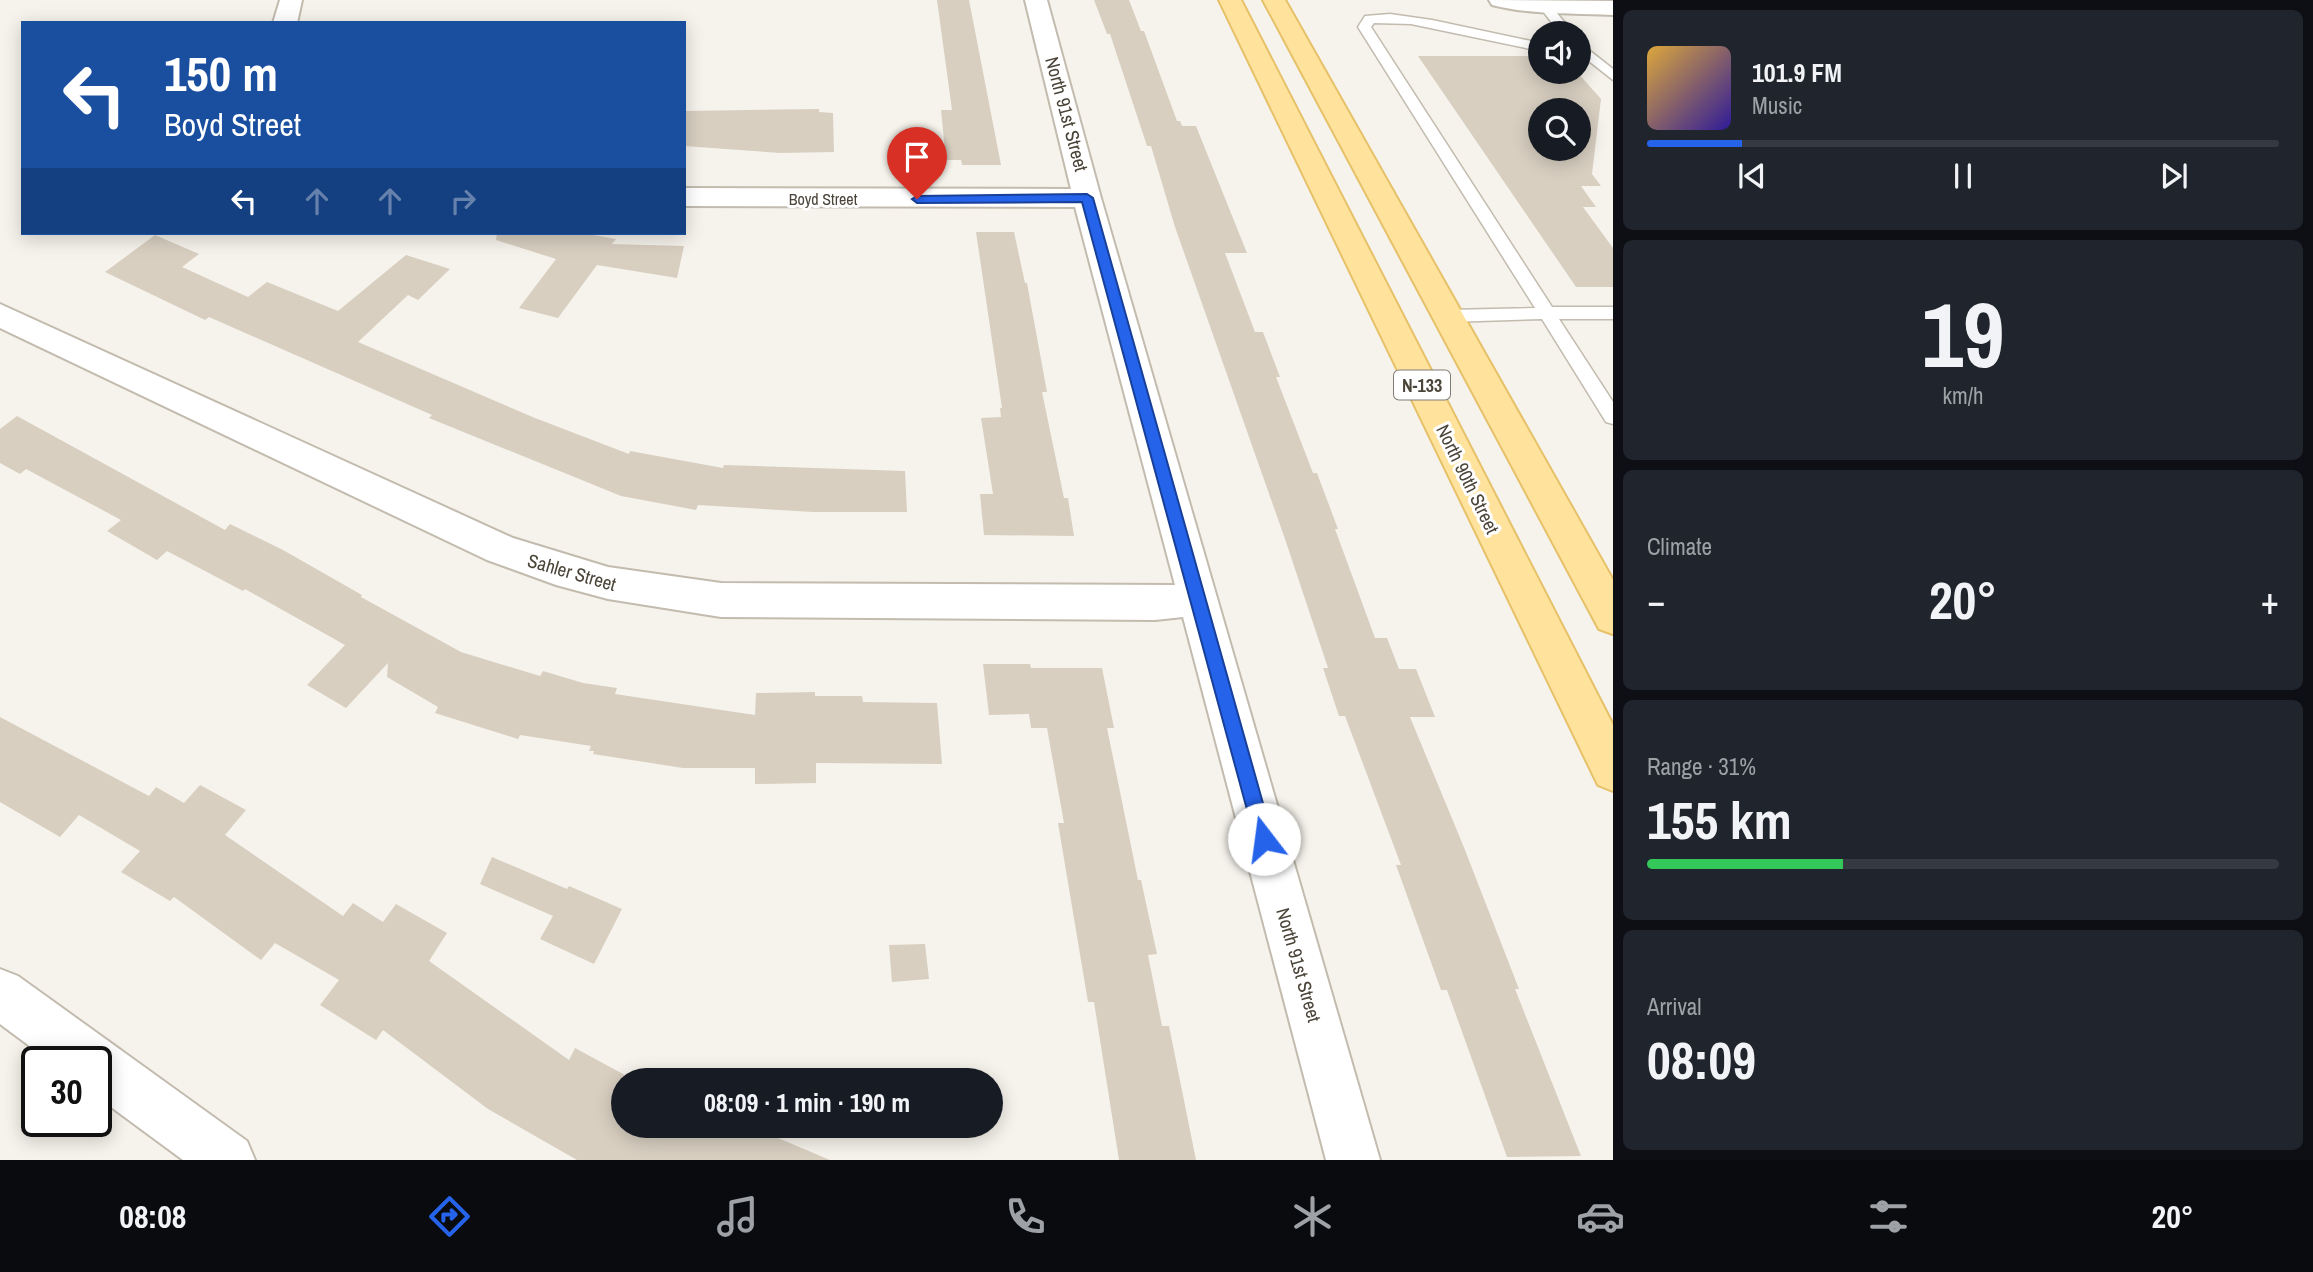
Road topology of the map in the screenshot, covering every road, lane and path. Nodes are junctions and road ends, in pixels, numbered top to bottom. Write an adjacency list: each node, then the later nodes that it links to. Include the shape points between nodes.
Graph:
1 (291, 0): 8 (street)
2 (1036, 0): 14 (street, North 91st Street)
3 (1230, 0): 22 (main road, North 90th Street / N-133)
4 (1274, 0): 18 (main road, N-133)
5 (1500, 0): 6 (street)
6 (1536, 3): 7 (street); 9 (lane)
7 (1613, 8)
8 (286, 21)
9 (1555, 21)
10 (1528, 45): 15 (lane, via 1392,17 1370,19 1364,27)
11 (1591, 57): 12 (lane)
12 (1613, 76)
13 (686, 197): 14 (street, Boyd Street)
14 (1087, 198): 20 (street, North 91st Street)
15 (1547, 313): 16 (lane); 18 (lane); 19 (lane)
16 (1613, 313)
17 (0, 315): 20 (street, Sahler Street, via 500,549 586,580 721,600 1156,603)
18 (1448, 316): 21 (main road, N-133)
19 (1613, 417)
20 (1197, 599): 27 (street, North 91st Street)
21 (1613, 617)
22 (1613, 770)
23 (0, 994): 24 (street)
24 (72, 1046)
25 (112, 1075): 26 (street)
26 (228, 1160)
27 (1353, 1160)

